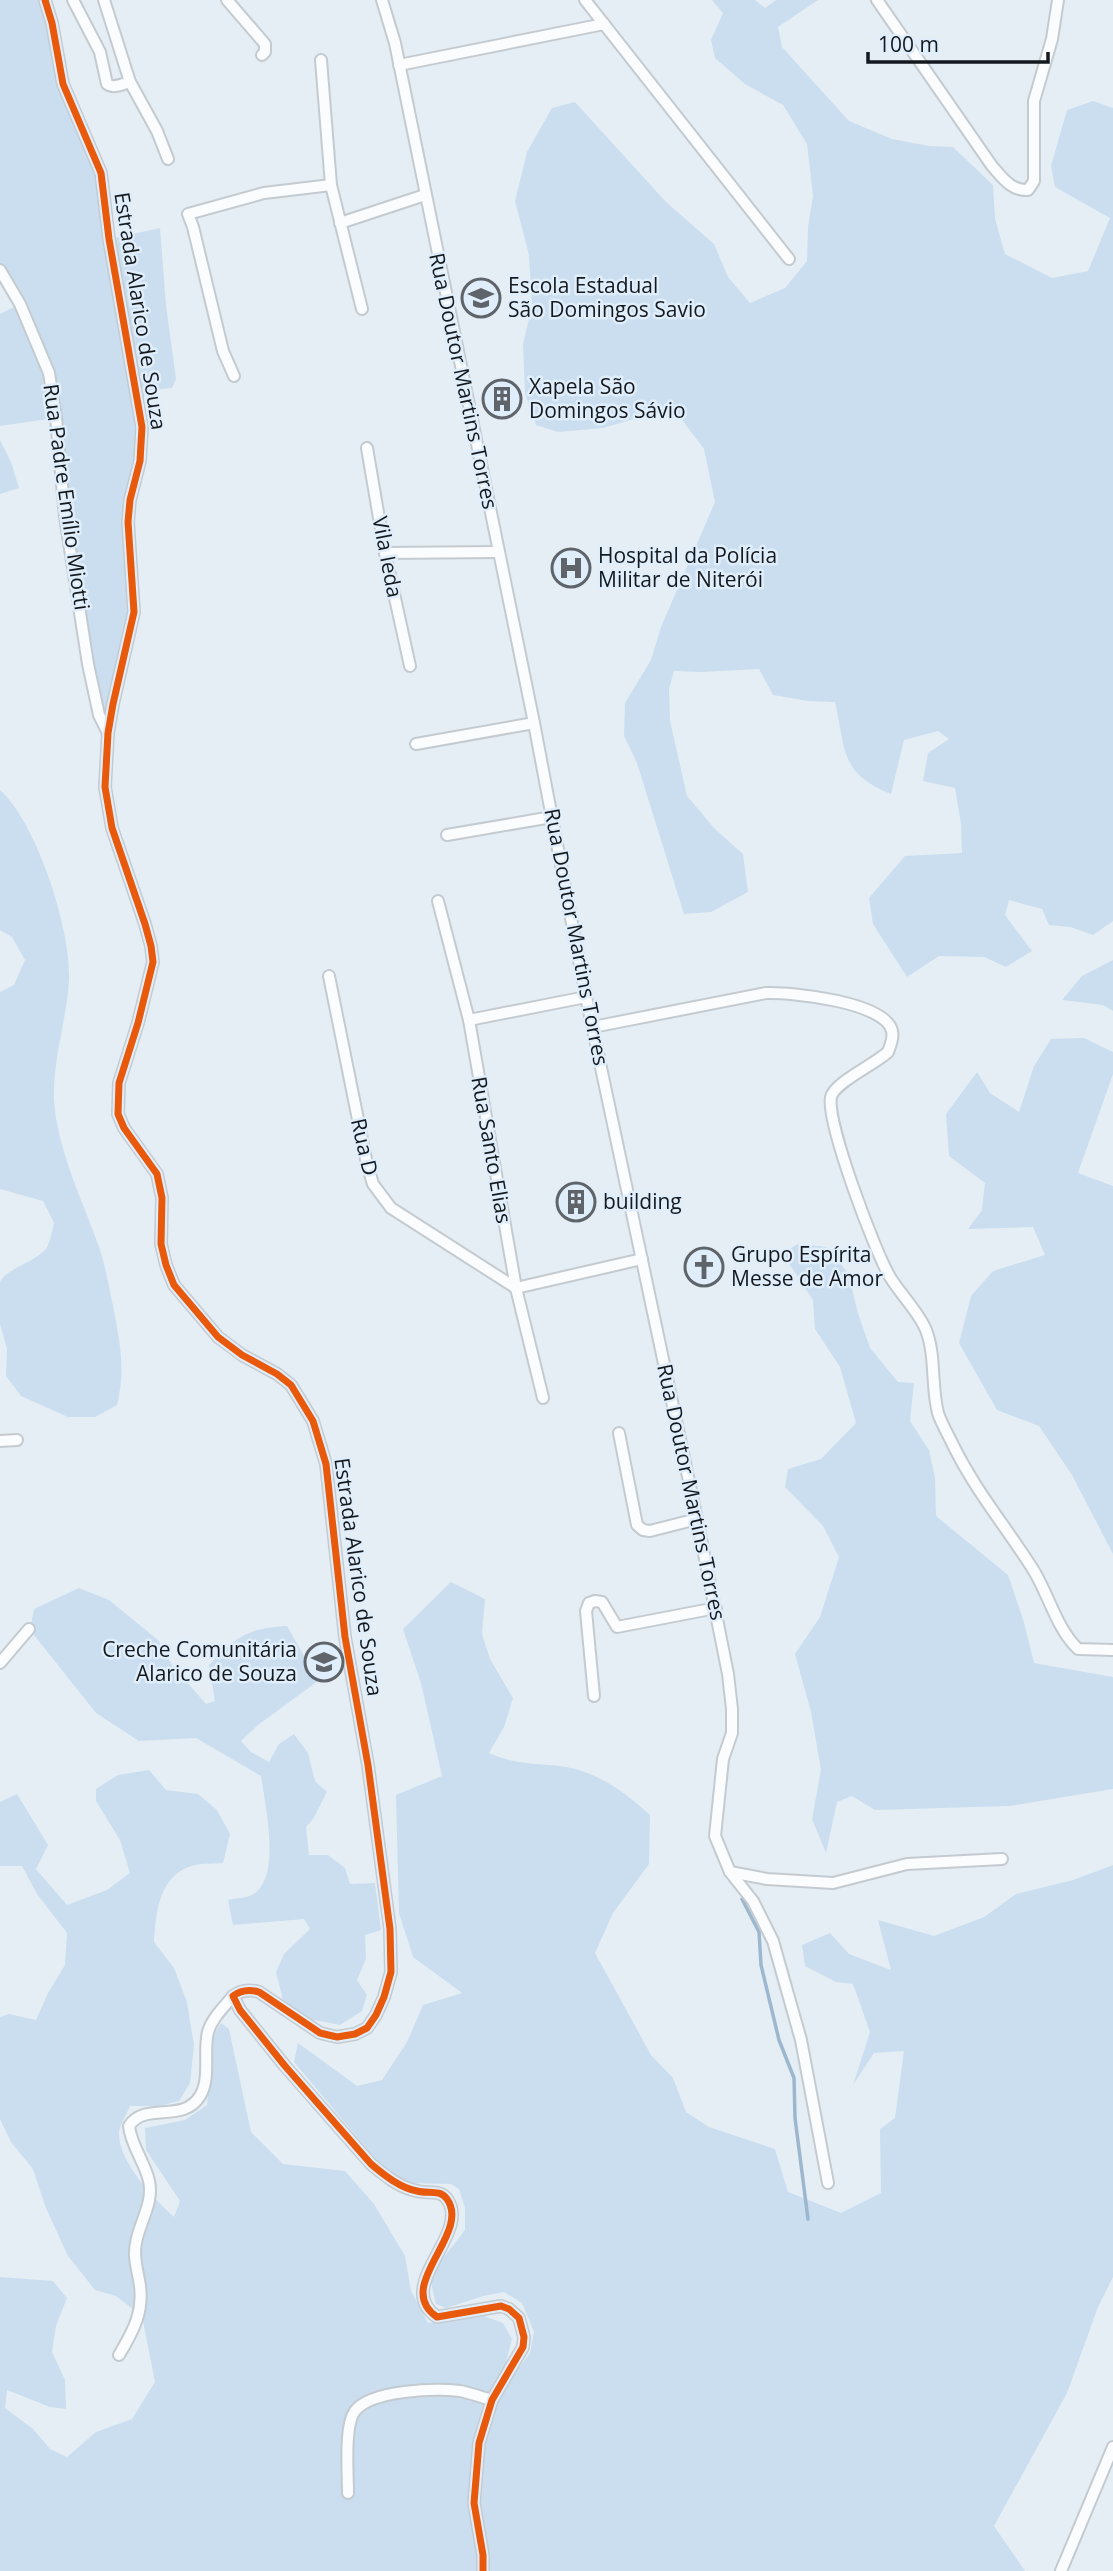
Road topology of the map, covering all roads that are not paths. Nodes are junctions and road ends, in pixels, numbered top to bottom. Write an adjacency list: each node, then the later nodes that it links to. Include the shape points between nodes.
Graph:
1 (45, 0): 27 (street, Estrada Alarico de Souza, via 63,84 101,173 142,427 128,522 133,618)
2 (73, 0): 13 (street, via 100,52 107,84)
3 (104, 0): 13 (street)
4 (227, 0): 10 (street, via 265,44)
5 (382, 0): 12 (street, Rua Doutor Martins Torres)
6 (585, 0): 9 (street)
7 (877, 0): 8 (street, via 992,166 1021,191 1034,181 1034,101)
8 (1058, 0)
9 (604, 24): 12 (street); 18 (street)
10 (262, 55)
11 (321, 60): 15 (street)
12 (399, 65): 16 (street, Rua Doutor Martins Torres)
13 (130, 82): 14 (street)
14 (168, 159)
15 (331, 185): 17 (street); 21 (street, via 264,193 188,214)
16 (425, 195): 17 (street); 23 (street, Rua Doutor Martins Torres)
17 (340, 223): 20 (street)
18 (789, 259)
19 (0, 270): 27 (street, Rua Padre Emílio Miotti, via 49,373 88,664 99,715)
20 (362, 309)
21 (233, 376)
22 (367, 448): 24 (street, Vila Ieda)
23 (498, 552): 24 (street); 26 (street, Rua Doutor Martins Torres)
24 (385, 553): 25 (street, Vila Ieda)
25 (410, 666)
26 (534, 723): 28 (street); 29 (street, Rua Doutor Martins Torres)
27 (108, 733): 50 (street, Estrada Alarico de Souza, via 105,787 109,815 153,962 119,1083 118,1114 157,1174 162,1198 161,1244 174,1285 218,1337 291,1385 313,1421 326,1464 345,1637 390,1929 391,1972 384,1997 367,2028 355,2034 337,2037 320,2033 259,1992)
28 (416, 744)
29 (552, 817): 30 (street); 33 (street, Rua Doutor Martins Torres)
30 (447, 835)
31 (438, 901): 34 (street, Rua Santo Elias)
32 (329, 976): 37 (street, Rua D, via 367,1164 381,1198)
33 (586, 998): 34 (street); 35 (street, Rua Doutor Martins Torres)
34 (468, 1020): 37 (street, Rua Santo Elias)
35 (593, 1027): 36 (street, Rua Doutor Martins Torres); 45 (street, via 766,993 803,995 860,1008 887,1022 892,1031 888,1052 832,1095 832,1121 866,1224 890,1276 925,1328 939,1414 965,1469 1034,1571 1068,1638 1078,1648)
36 (642, 1259): 37 (street); 42 (street, Rua Doutor Martins Torres)
37 (516, 1288): 38 (street, Rua Santo Elias)
38 (543, 1398)
39 (619, 1433): 42 (street, via 637,1525 650,1531)
40 (17, 1440): 41 (street)
41 (0, 1441)
42 (697, 1519): 43 (street, Rua Doutor Martins Torres)
43 (716, 1608): 47 (street, via 617,1627 602,1602 589,1603); 49 (street, Rua Doutor Martins Torres, via 732,1721 719,1781 715,1836)
44 (29, 1629): 46 (street)
45 (1113, 1650)
46 (0, 1663)
47 (594, 1696)
48 (1002, 1859): 49 (street, via 907,1864 833,1883)
49 (730, 1872): 51 (street, Rua Doutor Martins Torres, via 764,1920 776,1952 801,2040)
50 (233, 1996): 52 (street, via 208,2032 200,2095 184,2109 140,2115 129,2126 149,2180 150,2199 135,2251 140,2312); 53 (street, via 285,2066 371,2164 405,2187 437,2192 447,2200 453,2214 451,2226 424,2283 427,2308 437,2317 501,2306 519,2318 522,2326 523,2347)
51 (828, 2183)
52 (119, 2355)
53 (492, 2400): 57 (street, via 461,2391 437,2391 386,2395 362,2404 350,2425); 58 (street, via 479,2443 474,2503)
54 (1113, 2447): 55 (street)
55 (1101, 2474): 56 (street); 59 (street)
56 (1113, 2477)
57 (348, 2493)
58 (483, 2571)
59 (1061, 2571)

